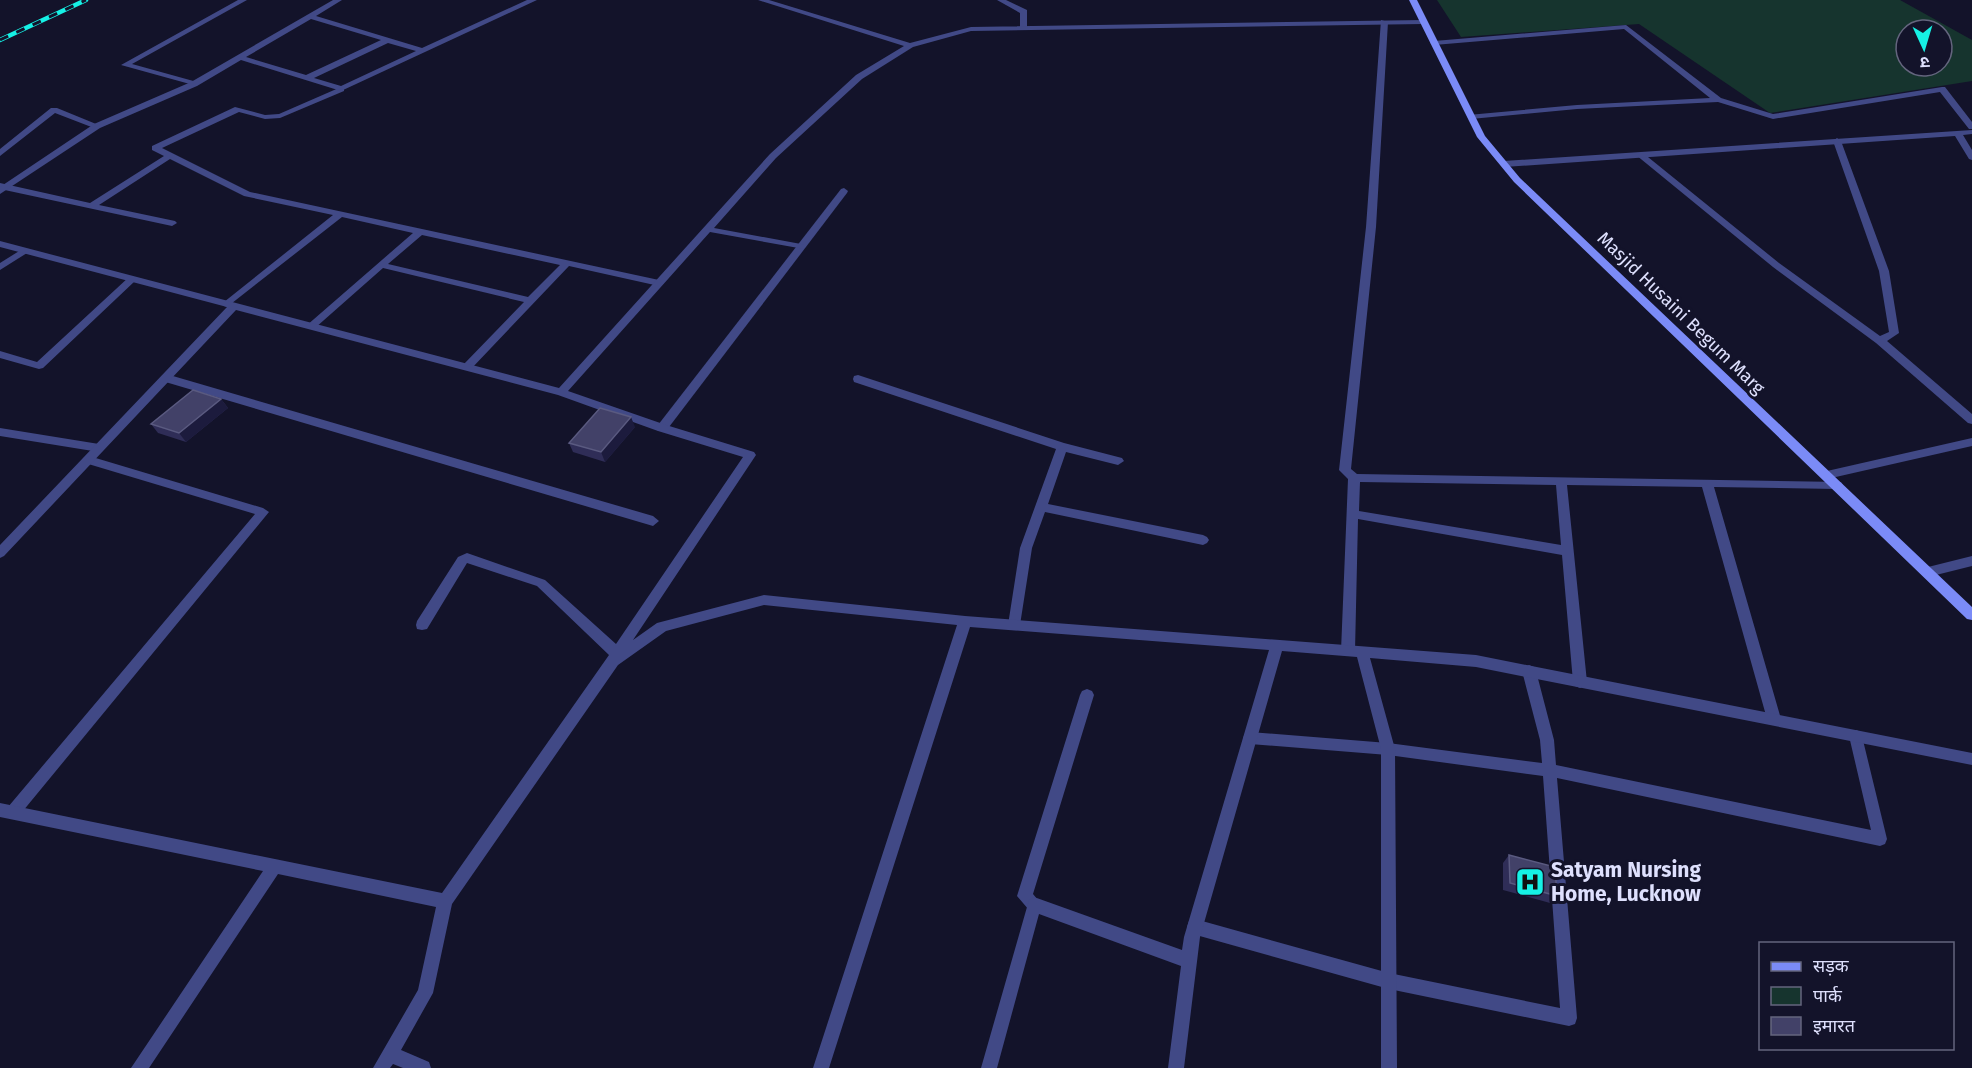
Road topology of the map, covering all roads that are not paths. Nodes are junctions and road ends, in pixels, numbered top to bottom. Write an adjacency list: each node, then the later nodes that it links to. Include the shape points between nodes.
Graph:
1 (243, 0): 17 (street, via 125,65)
2 (338, 0): 7 (street)
3 (533, 0): 14 (street)
4 (762, 0): 13 (street)
5 (1001, 0): 10 (street, via 1024,12)
6 (1413, 0): 9 (street, Masjid Husaini Begum Marg)
7 (310, 16): 11 (street); 15 (street)
8 (1384, 22): 9 (street); 10 (street); 64 (street, via 1371,227 1346,470)
9 (1423, 22): 12 (street, Masjid Husaini Begum Marg)
10 (1024, 28): 13 (street, via 971,29)
11 (387, 40): 14 (street); 16 (street)
12 (1434, 43): 19 (street, via 1626,27); 20 (street, Masjid Husaini Begum Marg)
13 (910, 45): 36 (street, via 860,77 773,156)
14 (423, 51): 18 (street)
15 (240, 57): 16 (street); 17 (street)
16 (307, 78): 18 (street)
17 (194, 84): 21 (street)
18 (341, 89): 28 (street, via 280,116 265,117 238,109 155,148)
19 (1718, 100): 20 (street); 22 (street, via 1773,117 1942,89)
20 (1471, 117): 30 (street, Masjid Husaini Begum Marg, via 1480,137)
21 (97, 126): 26 (street, via 54,110); 31 (street)
22 (1972, 127)
23 (1972, 132): 24 (street)
24 (1958, 133): 25 (street); 29 (street)
25 (1837, 141): 27 (street); 49 (street, via 1884,271 1894,333)
26 (0, 153)
27 (1640, 155): 30 (street); 49 (street, via 1776,265)
28 (169, 156): 33 (street); 34 (street, via 247,194)
29 (1972, 157)
30 (1504, 165): 63 (street, Masjid Husaini Begum Marg)
31 (2, 188): 33 (street)
32 (844, 191): 39 (street)
33 (91, 206): 35 (street)
34 (340, 214): 37 (street); 47 (street)
35 (172, 223)
36 (707, 229): 39 (street); 45 (street)
37 (419, 232): 41 (street); 42 (street)
38 (0, 244): 40 (street)
39 (801, 247): 56 (street)
40 (24, 251): 43 (street); 44 (street)
41 (567, 263): 45 (street); 46 (street)
42 (381, 266): 46 (street); 48 (street)
43 (0, 267)
44 (132, 279): 47 (street); 50 (street, via 39,366)
45 (658, 283): 54 (street)
46 (531, 301): 51 (street)
47 (231, 305): 48 (street); 52 (street)
48 (311, 326): 51 (street)
49 (1880, 341): 55 (street)
50 (0, 354)
51 (467, 368): 54 (street)
52 (166, 378): 60 (street); 70 (street)
53 (858, 379): 59 (street)
54 (561, 393): 56 (street)
55 (1972, 420)
56 (662, 428): 82 (street, via 750,455)
57 (0, 432): 60 (street)
58 (1972, 442): 63 (street)
59 (1062, 447): 62 (street); 68 (street)
60 (99, 448): 61 (street)
61 (88, 460): 73 (street); 92 (street, via 263,512)
62 (1118, 461)
63 (1827, 475): 67 (street, Masjid Husaini Begum Marg)
64 (1354, 478): 65 (street); 69 (street)
65 (1561, 481): 66 (street); 72 (street)
66 (1707, 483): 67 (street); 86 (street)
67 (1837, 485): 75 (street, Masjid Husaini Begum Marg)
68 (1041, 507): 71 (street); 79 (street, via 1026,548)
69 (1353, 514): 72 (street); 81 (street)
70 (653, 521)
71 (1203, 540)
72 (1568, 550): 84 (street)
73 (0, 553)
74 (1972, 561): 75 (street)
75 (1928, 572): 76 (street, Masjid Husaini Begum Marg)
76 (1972, 615)
77 (965, 621): 79 (street); 82 (street, via 764,600 662,627); 102 (street)
78 (422, 625): 82 (street, via 462,560 467,558 541,584)
79 (1014, 625): 80 (street)
80 (1277, 645): 81 (street); 88 (street)
81 (1355, 651): 83 (street, via 1476,661); 89 (street)
82 (615, 657): 94 (street)
83 (1529, 671): 84 (street); 91 (street, via 1547,740)
84 (1580, 682): 86 (street)
85 (1087, 695): 95 (street, via 1025,896)
86 (1774, 720): 87 (street)
87 (1856, 736): 90 (street); 91 (street, via 1880,839)
88 (1250, 738): 89 (street); 96 (street)
89 (1388, 749): 91 (street); 98 (street)
90 (1972, 759)
91 (1549, 770): 98 (street, via 1569,1018)
92 (6, 811): 93 (street)
93 (275, 866): 94 (street); 100 (street)
94 (445, 901): 99 (street, via 425,993)
95 (1034, 905): 97 (street); 103 (street)
96 (1196, 927): 97 (street); 98 (street)
97 (1190, 961): 104 (street)
98 (1389, 981): 105 (street)
99 (385, 1061): 101 (street)
100 (139, 1068)
101 (423, 1068)
102 (821, 1068)
103 (989, 1068)
104 (1176, 1068)
105 (1389, 1068)

